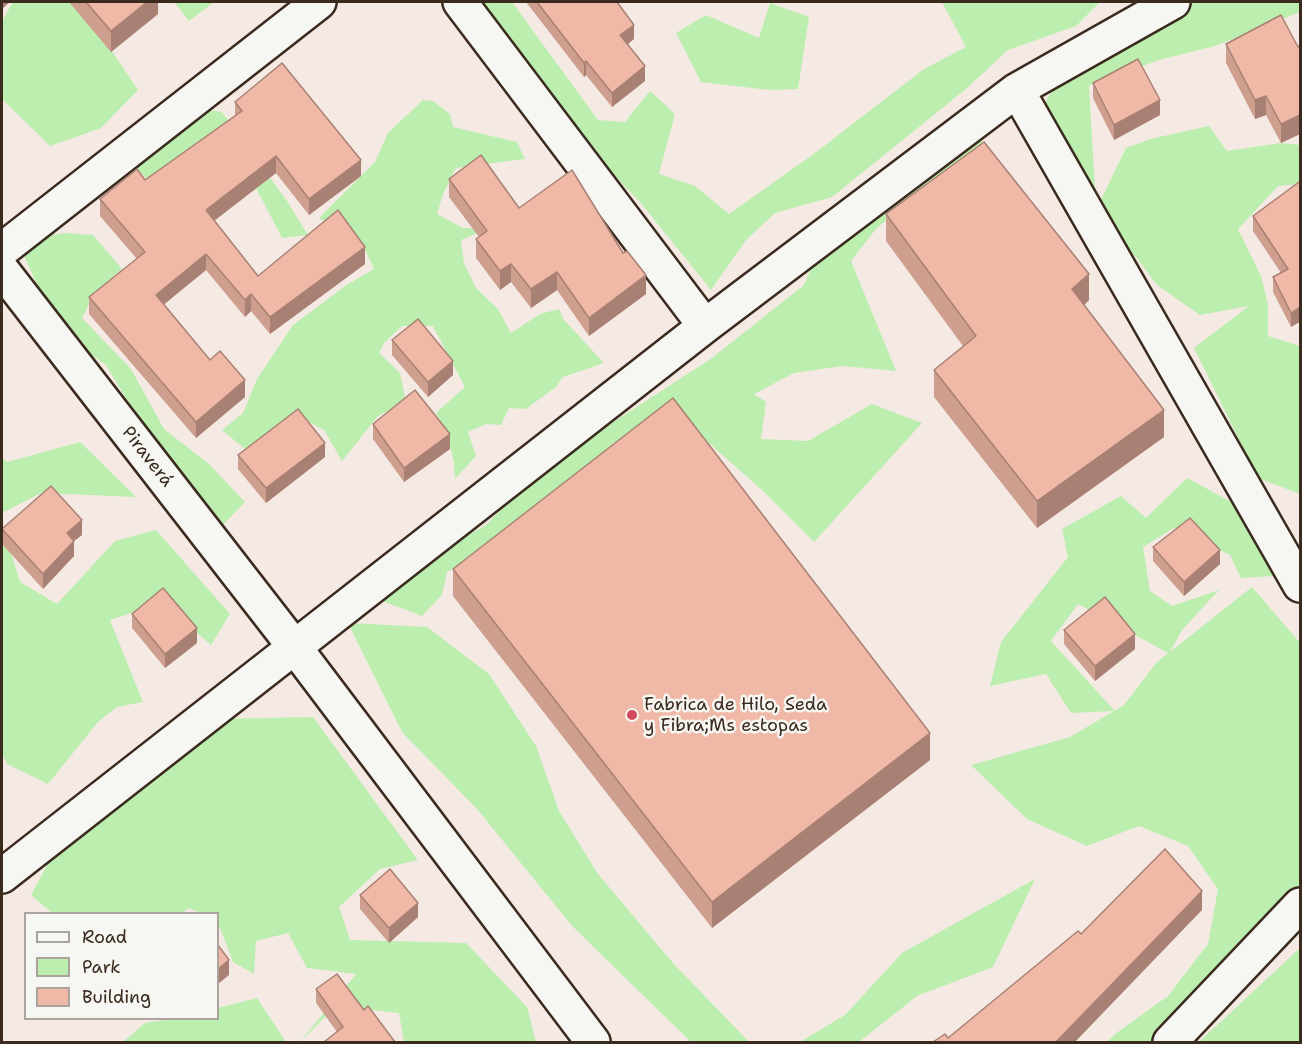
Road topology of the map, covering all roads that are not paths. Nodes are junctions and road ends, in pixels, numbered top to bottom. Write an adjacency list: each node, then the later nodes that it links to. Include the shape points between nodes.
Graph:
1 (319, 2): 5 (street)
2 (460, 2): 7 (street)
3 (1173, 2): 4 (street)
4 (1017, 90): 7 (street); 8 (street)
5 (2, 250)
6 (2, 270): 9 (street, Piraverá)
7 (705, 326): 9 (street)
8 (1300, 585)
9 (293, 645): 10 (street); 12 (street, Piraverá)
10 (2, 876)
11 (1300, 905): 13 (street)
12 (586, 1040)
13 (1170, 1042)

